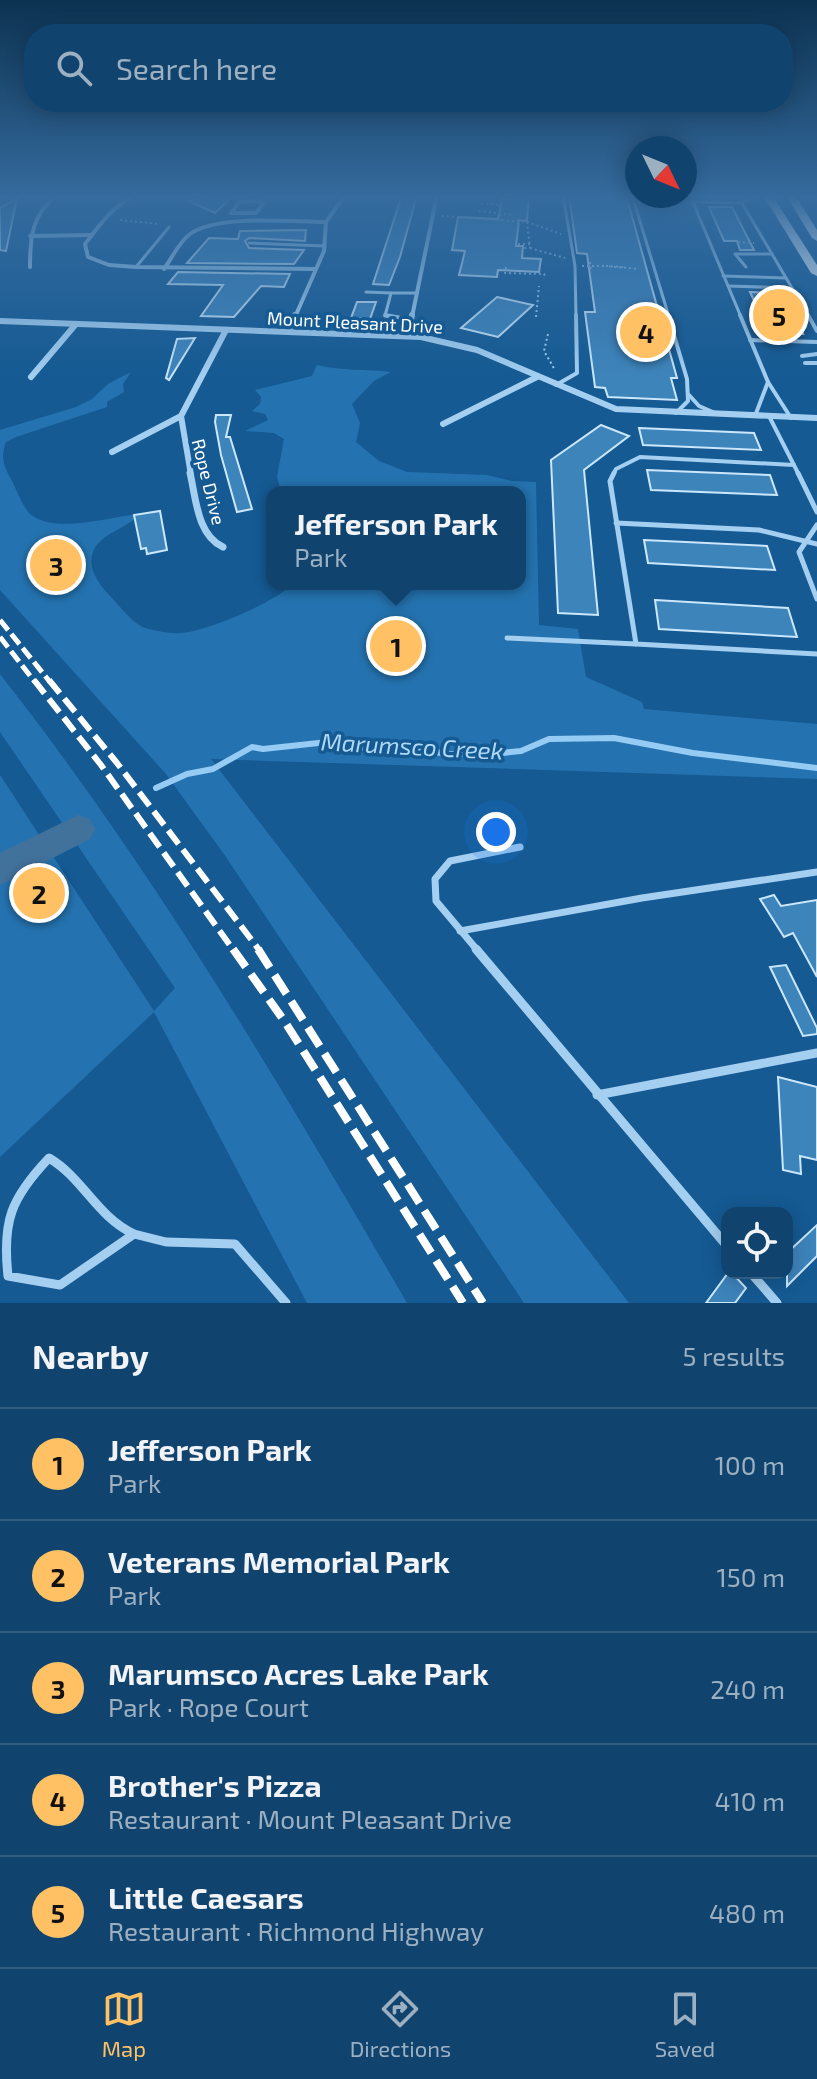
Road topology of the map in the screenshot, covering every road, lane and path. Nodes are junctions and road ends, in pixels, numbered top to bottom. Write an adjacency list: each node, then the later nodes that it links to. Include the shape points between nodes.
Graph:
1 (30, 256): 17 (street)
2 (87, 256): 18 (street, via 109,265)
3 (145, 256): 18 (lane)
4 (174, 256): 20 (street)
5 (321, 256): 21 (street)
6 (425, 256): 34 (street)
7 (549, 256): 14 (path)
8 (573, 256): 14 (lane)
9 (650, 256): 55 (lane)
10 (715, 256): 25 (lane)
11 (735, 256): 27 (lane)
12 (773, 256): 28 (lane)
13 (806, 256): 24 (main road)
14 (574, 259): 16 (lane)
15 (590, 262): 22 (path)
16 (575, 266): 22 (path); 54 (lane, via 577,373)
17 (30, 267)
18 (136, 267): 20 (street)
19 (506, 267): 26 (path, via 505,273)
20 (164, 269): 21 (street)
21 (315, 269): 41 (street)
22 (591, 269): 23 (path)
23 (639, 269)
24 (817, 273)
25 (723, 276): 27 (lane); 30 (lane)
26 (545, 277)
27 (750, 277): 28 (lane)
28 (786, 278): 31 (lane)
29 (539, 286): 35 (path)
30 (728, 286): 31 (lane); 44 (lane)
31 (792, 288): 40 (lane)
32 (366, 292): 33 (lane)
33 (391, 293): 34 (lane); 36 (lane, via 385,316)
34 (417, 293): 36 (street)
35 (536, 317)
36 (412, 320): 43 (street)
37 (0, 321): 38 (street, Mount Pleasant Drive)
38 (76, 324): 39 (street, Mount Pleasant Drive); 51 (street)
39 (226, 330): 41 (street, Mount Pleasant Drive); 58 (street, Rope Drive)
40 (817, 331)
41 (288, 332): 43 (street, Mount Pleasant Drive)
42 (548, 334): 50 (path, via 544,351 557,370)
43 (408, 336): 52 (street, Mount Pleasant Drive, via 469,347)
44 (750, 340): 45 (lane); 53 (lane)
45 (817, 342)
46 (817, 354): 47 (lane)
47 (802, 356)
48 (805, 363): 49 (lane)
49 (817, 363)
50 (548, 374)
51 (31, 377)
52 (537, 377): 54 (street, Mount Pleasant Drive); 63 (street)
53 (768, 382): 59 (lane); 61 (lane)
54 (556, 385): 56 (street, Mount Pleasant Drive, via 616,409)
55 (689, 395): 56 (lane); 57 (lane)
56 (676, 413): 57 (street, Mount Pleasant Drive)
57 (720, 415): 59 (street, Mount Pleasant Drive)
58 (181, 416): 64 (street); 71 (street, Rope Drive, via 203,529)
59 (755, 417): 60 (street, Mount Pleasant Drive)
60 (770, 418): 61 (street, Mount Pleasant Drive); 65 (lane)
61 (791, 418): 62 (street, Mount Pleasant Drive)
62 (817, 420)
63 (443, 424)
64 (112, 452)
65 (794, 465): 66 (lane); 67 (lane, via 629,460 610,481)
66 (817, 512)
67 (616, 523): 69 (lane, via 759,530); 74 (lane)
68 (817, 525): 69 (lane)
69 (804, 542): 70 (lane); 72 (lane, via 799,555)
70 (817, 544)
71 (223, 547)
72 (817, 599)
73 (507, 638): 74 (lane)
74 (636, 644): 75 (lane)
75 (817, 654)
76 (520, 847): 78 (lane, via 462,856 440,868 434,896)
77 (817, 872): 78 (lane)
78 (460, 931): 80 (lane)
79 (817, 1053): 80 (lane)
80 (597, 1095): 82 (lane)
81 (135, 1233): 81 (lane, via 108,1218 69,1168 49,1158 15,1193 1,1242 8,1276 60,1285); 84 (lane, via 149,1241 235,1244)
82 (721, 1239)
83 (756, 1279): 85 (lane)
84 (286, 1303)
85 (777, 1303)

